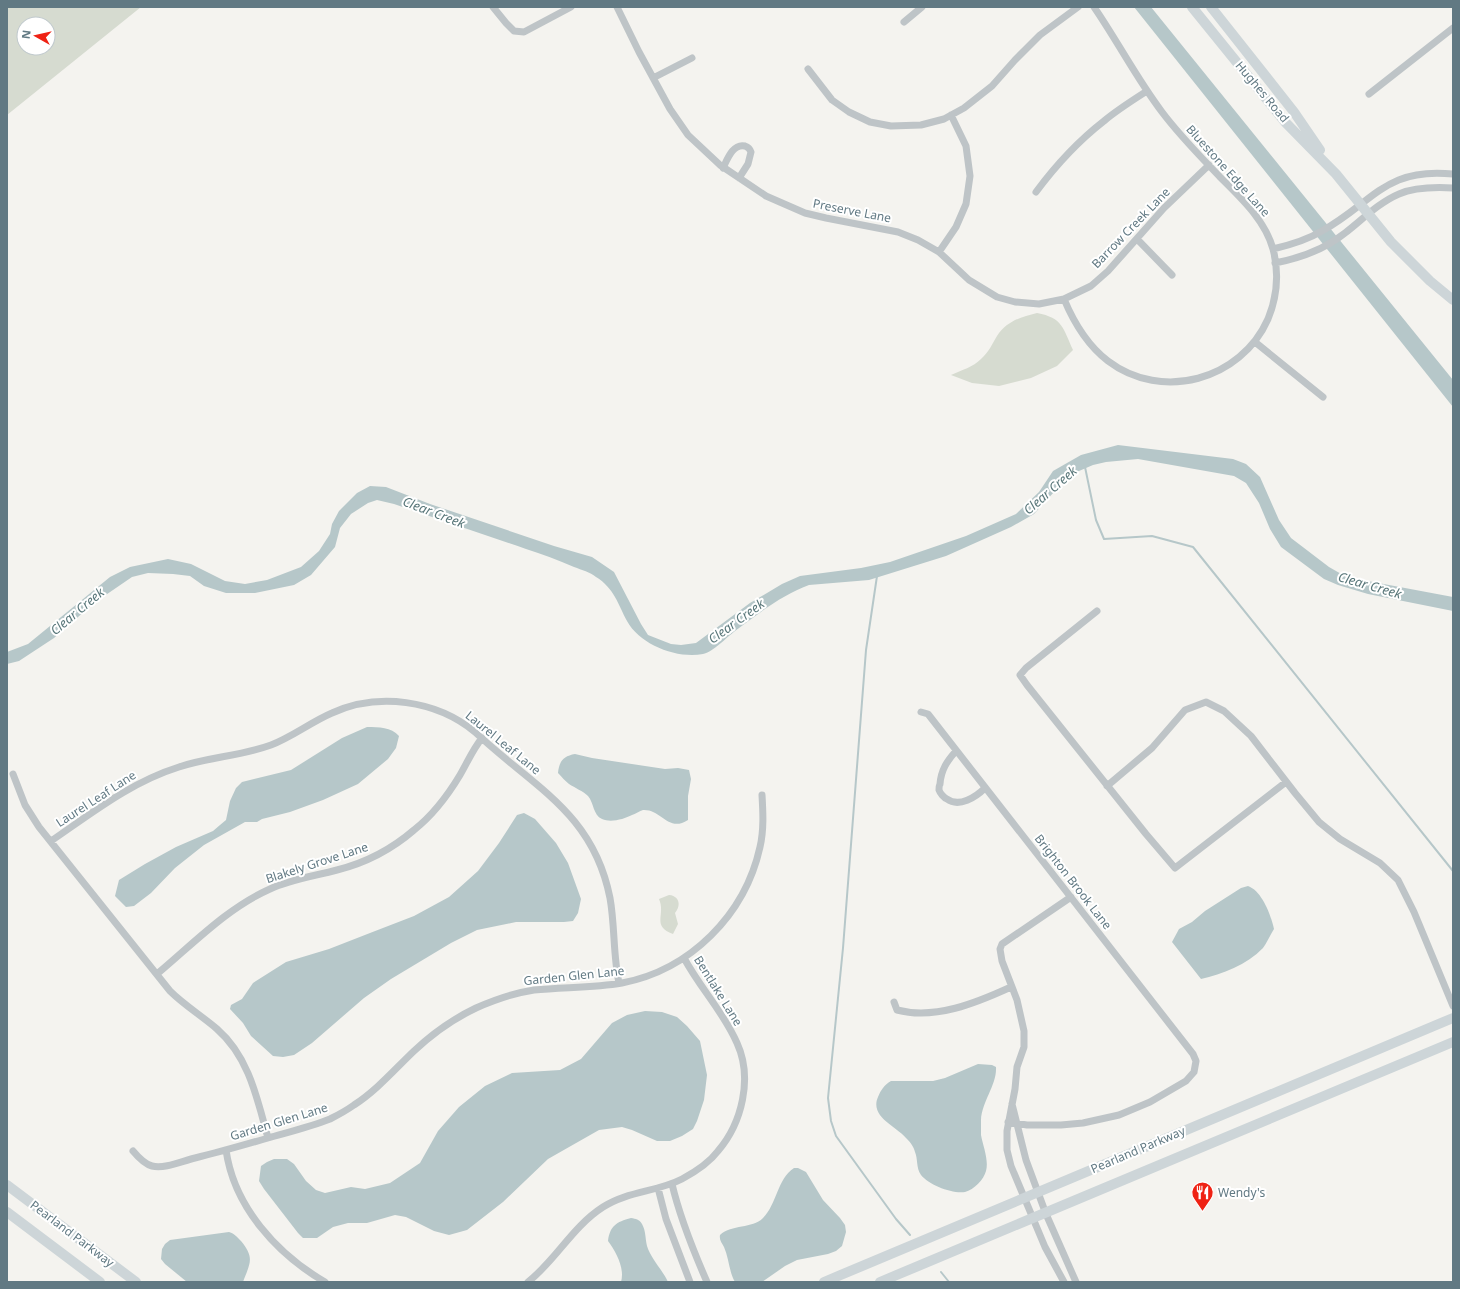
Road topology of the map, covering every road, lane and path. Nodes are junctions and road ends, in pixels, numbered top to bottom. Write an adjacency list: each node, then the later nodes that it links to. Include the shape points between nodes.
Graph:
1 (493, 7): 2 (street, via 514,31 524,32)
2 (571, 7)
3 (617, 7): 13 (street, Preserve Lane)
4 (922, 7): 9 (street)
5 (1078, 7): 16 (street, via 1040,35 992,86)
6 (1094, 7): 14 (street, Bluestone Edge Lane)
7 (1192, 7): 19 (main road, Hughes Road, via 1286,123)
8 (1211, 7): 19 (main road, Hughes Road, via 1294,112)
9 (904, 22)
10 (1453, 28): 15 (street)
11 (692, 58): 13 (street)
12 (808, 69): 16 (street, via 832,100 870,122 891,126 921,126)
13 (653, 78): 18 (street, Preserve Lane, via 688,135)
14 (1147, 91): 17 (street, Bluestone Edge Lane, via 1184,139); 23 (street, via 1084,138 1056,166)
15 (1368, 94)
16 (951, 115): 28 (street, via 966,146 970,176 966,204 956,227)
17 (1209, 165): 26 (street, Barrow Creek Lane, via 1164,208); 27 (street, Bluestone Edge Lane, via 1253,212)
18 (723, 168): 21 (street, Preserve Lane); 21 (street, via 737,147 748,148 751,152 750,159)
19 (1336, 174): 24 (main road, Hughes Road)
20 (1453, 174): 24 (street, via 1432,172 1409,176 1394,181)
21 (739, 178): 28 (street, Preserve Lane, via 766,196 805,213 898,232)
22 (1453, 188): 25 (street, via 1412,190 1399,194 1384,201)
23 (1036, 192)
24 (1360, 204): 25 (main road, Hughes Road); 27 (street, via 1323,231 1299,242)
25 (1369, 214): 29 (street, via 1322,249 1304,257); 32 (main road, Hughes Road, via 1391,242)
26 (1137, 239): 30 (street); 31 (street, Barrow Creek Lane, via 1091,286)
27 (1273, 249): 29 (street, Bluestone Edge Lane)
28 (939, 252): 31 (street, Preserve Lane, via 969,280 997,297 1038,304)
29 (1275, 263): 33 (street, Bluestone Edge Lane, via 1277,278 1273,304 1266,324)
30 (1172, 275)
31 (1064, 299): 33 (street, Bluestone Edge Lane, via 1079,331 1101,355 1124,371 1149,380 1176,382 1206,377 1237,360)
32 (1453, 300)
33 (1255, 342): 34 (street)
34 (1323, 397)
35 (1097, 611): 41 (street, via 1020,675)
36 (921, 712): 38 (street, Brighton Brook Lane, via 928,714)
37 (482, 738): 44 (street, Laurel Leaf Lane, via 465,723 430,708 405,702 359,703 327,715 272,745 193,762 145,781 106,803); 47 (street, Blakely Grove Lane, via 445,797 414,830 363,862 271,888 247,901 229,913); 48 (street, Laurel Leaf Lane, via 564,809 586,836 598,860 610,899)
38 (956, 751): 42 (street, Brighton Brook Lane); 42 (street, via 941,774 939,790 944,798 961,803)
39 (13, 774): 44 (street, via 20,796)
40 (1286, 782): 41 (street, via 1250,736 1224,711 1206,702 1185,710 1152,748); 41 (street, via 1175,868); 51 (street, via 1319,822 1380,863 1398,880)
41 (1107, 786)
42 (986, 788): 45 (street, Brighton Brook Lane)
43 (762, 795): 46 (street, Garden Glen Lane, via 760,846 743,893 724,921)
44 (51, 841): 47 (street)
45 (1071, 897): 49 (street, via 1002,944 1002,961); 56 (street, Brighton Brook Lane, via 1193,1054 1196,1062 1194,1072 1168,1093 1119,1115 1061,1125)
46 (684, 958): 48 (street, Garden Glen Lane, via 653,973); 60 (street, Bentlake Lane, via 719,1010 738,1045 744,1080 740,1111 730,1136 702,1167)
47 (157, 974): 57 (street, via 170,991 230,1041 251,1079)
48 (619, 983): 57 (street, Garden Glen Lane, via 532,990 477,1008 430,1037 380,1086 356,1105 307,1127)
49 (1011, 987): 50 (street, via 978,1001 936,1012 897,1010); 54 (street, via 1017,1000 1024,1031 1024,1048 1017,1067)
50 (894, 1002)
51 (1453, 1006)
52 (1453, 1018): 63 (main road, Pearland Parkway)
53 (1453, 1042): 66 (main road, Pearland Parkway)
54 (1011, 1102): 55 (street); 56 (street)
55 (1008, 1122): 56 (street); 64 (street, via 1007,1150)
56 (1017, 1123): 63 (street, via 1026,1160)
57 (268, 1138): 58 (street, Garden Glen Lane)
58 (226, 1150): 59 (street, Garden Glen Lane, via 157,1167 144,1163); 70 (street, via 235,1183 254,1218 290,1258)
59 (133, 1151)
60 (672, 1184): 62 (street, Bentlake Lane); 73 (street, via 684,1226)
61 (7, 1185): 69 (main road, Pearland Parkway)
62 (658, 1188): 71 (street, Bentlake Lane, via 614,1201 591,1215 545,1267); 72 (street, via 666,1219)
63 (1038, 1193): 64 (main road, Pearland Parkway); 66 (street)
64 (1025, 1198): 67 (street); 74 (main road, Pearland Parkway)
65 (7, 1212): 68 (main road, Pearland Parkway)
66 (1046, 1214): 67 (main road, Pearland Parkway); 77 (street)
67 (1033, 1219): 75 (main road, Pearland Parkway); 76 (street)
68 (100, 1282)
69 (136, 1282)
70 (325, 1282)
71 (528, 1282)
72 (690, 1282)
73 (707, 1282)
74 (824, 1282)
75 (880, 1282)
76 (1064, 1282)
77 (1076, 1282)

